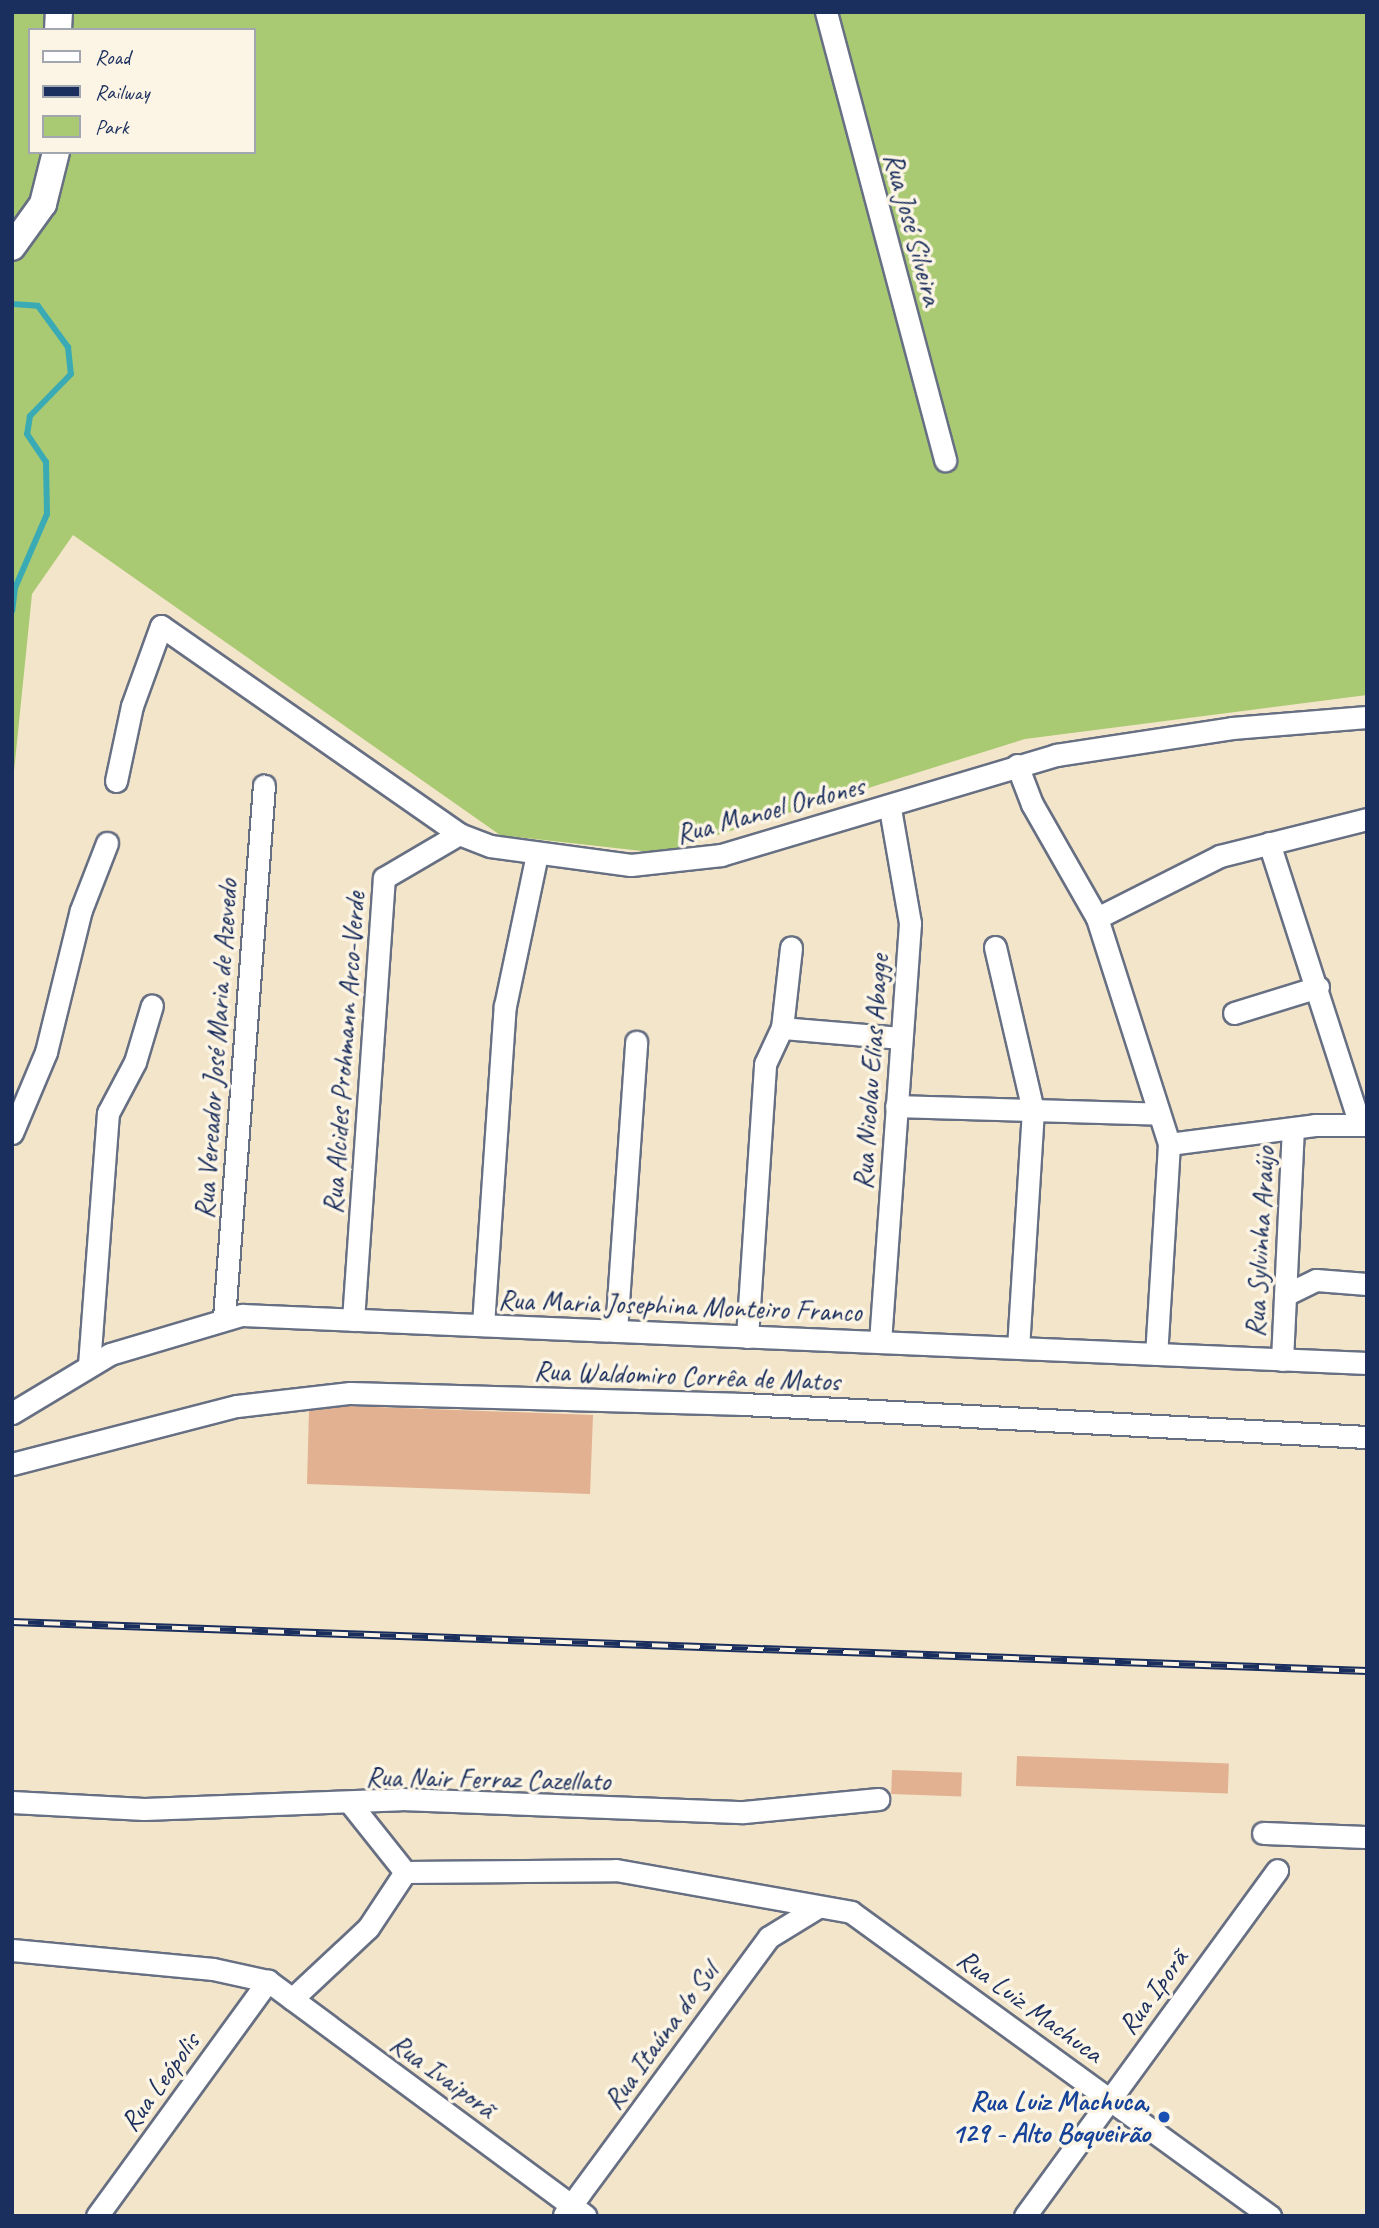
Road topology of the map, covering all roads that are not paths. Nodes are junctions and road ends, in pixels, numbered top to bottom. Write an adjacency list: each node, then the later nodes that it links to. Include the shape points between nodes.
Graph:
1 (826, 12): 4 (street, Rua José Silveira)
2 (56, 154): 3 (street, via 43,204)
3 (12, 247)
4 (945, 460)
5 (1365, 722): 6 (street, Rua Manoel Ordones, via 1219,730)
6 (1017, 765): 9 (street, Rua Manoel Ordones); 15 (street, via 1032,804)
7 (116, 781): 11 (street, Rua Manoel Ordones, via 132,706 161,626)
8 (264, 785): 33 (street, Rua Vereador José Maria de Azevedo)
9 (890, 808): 14 (street, Rua Manoel Ordones, via 685,864); 22 (street, Rua Nicolau Elias Abagge, via 909,899)
10 (1367, 820): 13 (street)
11 (459, 834): 14 (street, Rua Manoel Ordones); 34 (street, Rua Alcides Prohmann Arco-Verde, via 384,878)
12 (107, 843): 29 (street, via 81,910 46,1052)
13 (1269, 843): 15 (street, via 1194,865); 18 (street)
14 (537, 854): 35 (street, via 505,1006)
15 (1097, 918): 26 (street)
16 (995, 947): 25 (street)
17 (791, 948): 21 (street)
18 (1318, 988): 20 (street); 27 (street)
19 (152, 1005): 43 (street, via 135,1062 108,1113)
20 (1234, 1013)
21 (782, 1028): 22 (street); 37 (street, via 765,1064)
22 (900, 1038): 24 (street, Rua Nicolau Elias Abagge)
23 (636, 1042): 36 (street)
24 (896, 1106): 25 (street); 38 (street, Rua Nicolau Elias Abagge)
25 (1033, 1110): 26 (street); 39 (street)
26 (1159, 1114): 30 (street)
27 (1364, 1125): 28 (street)
28 (1293, 1128): 30 (street); 32 (street, Rua Sylvinha Araújo)
29 (12, 1133)
30 (1169, 1144): 40 (street)
31 (1367, 1284): 32 (street, via 1316,1280)
32 (1285, 1295): 41 (street, Rua Sylvinha Araújo)
33 (224, 1318): 34 (street, Rua Maria Josephina Monteiro Franco); 43 (street, Rua Maria Josephina Monteiro Franco)
34 (353, 1320): 35 (street, Rua Maria Josephina Monteiro Franco)
35 (483, 1325): 36 (street, Rua Maria Josephina Monteiro Franco)
36 (616, 1331): 37 (street, Rua Maria Josephina Monteiro Franco)
37 (747, 1337): 38 (street, Rua Maria Josephina Monteiro Franco)
38 (880, 1342): 39 (street, Rua Maria Josephina Monteiro Franco)
39 (1018, 1348): 40 (street, Rua Maria Josephina Monteiro Franco)
40 (1156, 1354): 41 (street, Rua Maria Josephina Monteiro Franco)
41 (1282, 1360): 42 (street, Rua Maria Josephina Monteiro Franco)
42 (1367, 1363)
43 (89, 1365): 44 (street, Rua Maria Josephina Monteiro Franco)
44 (13, 1406)
45 (1367, 1437): 46 (street, Rua Waldomiro Corrêa de Matos, via 743,1404 350,1393 237,1406)
46 (12, 1464)
47 (878, 1799): 49 (street, Rua Nair Ferraz Cazellato, via 744,1812 401,1799)
48 (12, 1801): 49 (street, Rua Nair Ferraz Cazellato, via 144,1809)
49 (351, 1804): 53 (street)
50 (1263, 1833): 51 (street)
51 (1367, 1837)
52 (1277, 1870): 58 (street, Rua Iporã)
53 (405, 1872): 54 (street, Rua Luiz Machuca, via 616,1870); 57 (street, via 368,1927)
54 (818, 1907): 58 (street, Rua Luiz Machuca, via 862,1918); 59 (street, Rua Itaúna do Sul, via 769,1937)
55 (12, 1950): 56 (street, via 213,1969)
56 (268, 1981): 57 (street, Rua Ivaiporã); 60 (street, Rua Leópolis)
57 (292, 1999): 59 (street, Rua Ivaiporã)
58 (1110, 2099): 61 (street, Rua Iporã); 62 (street, Rua Luiz Machuca)
59 (574, 2212)
60 (97, 2216)
61 (1025, 2216)
62 (1270, 2216)

